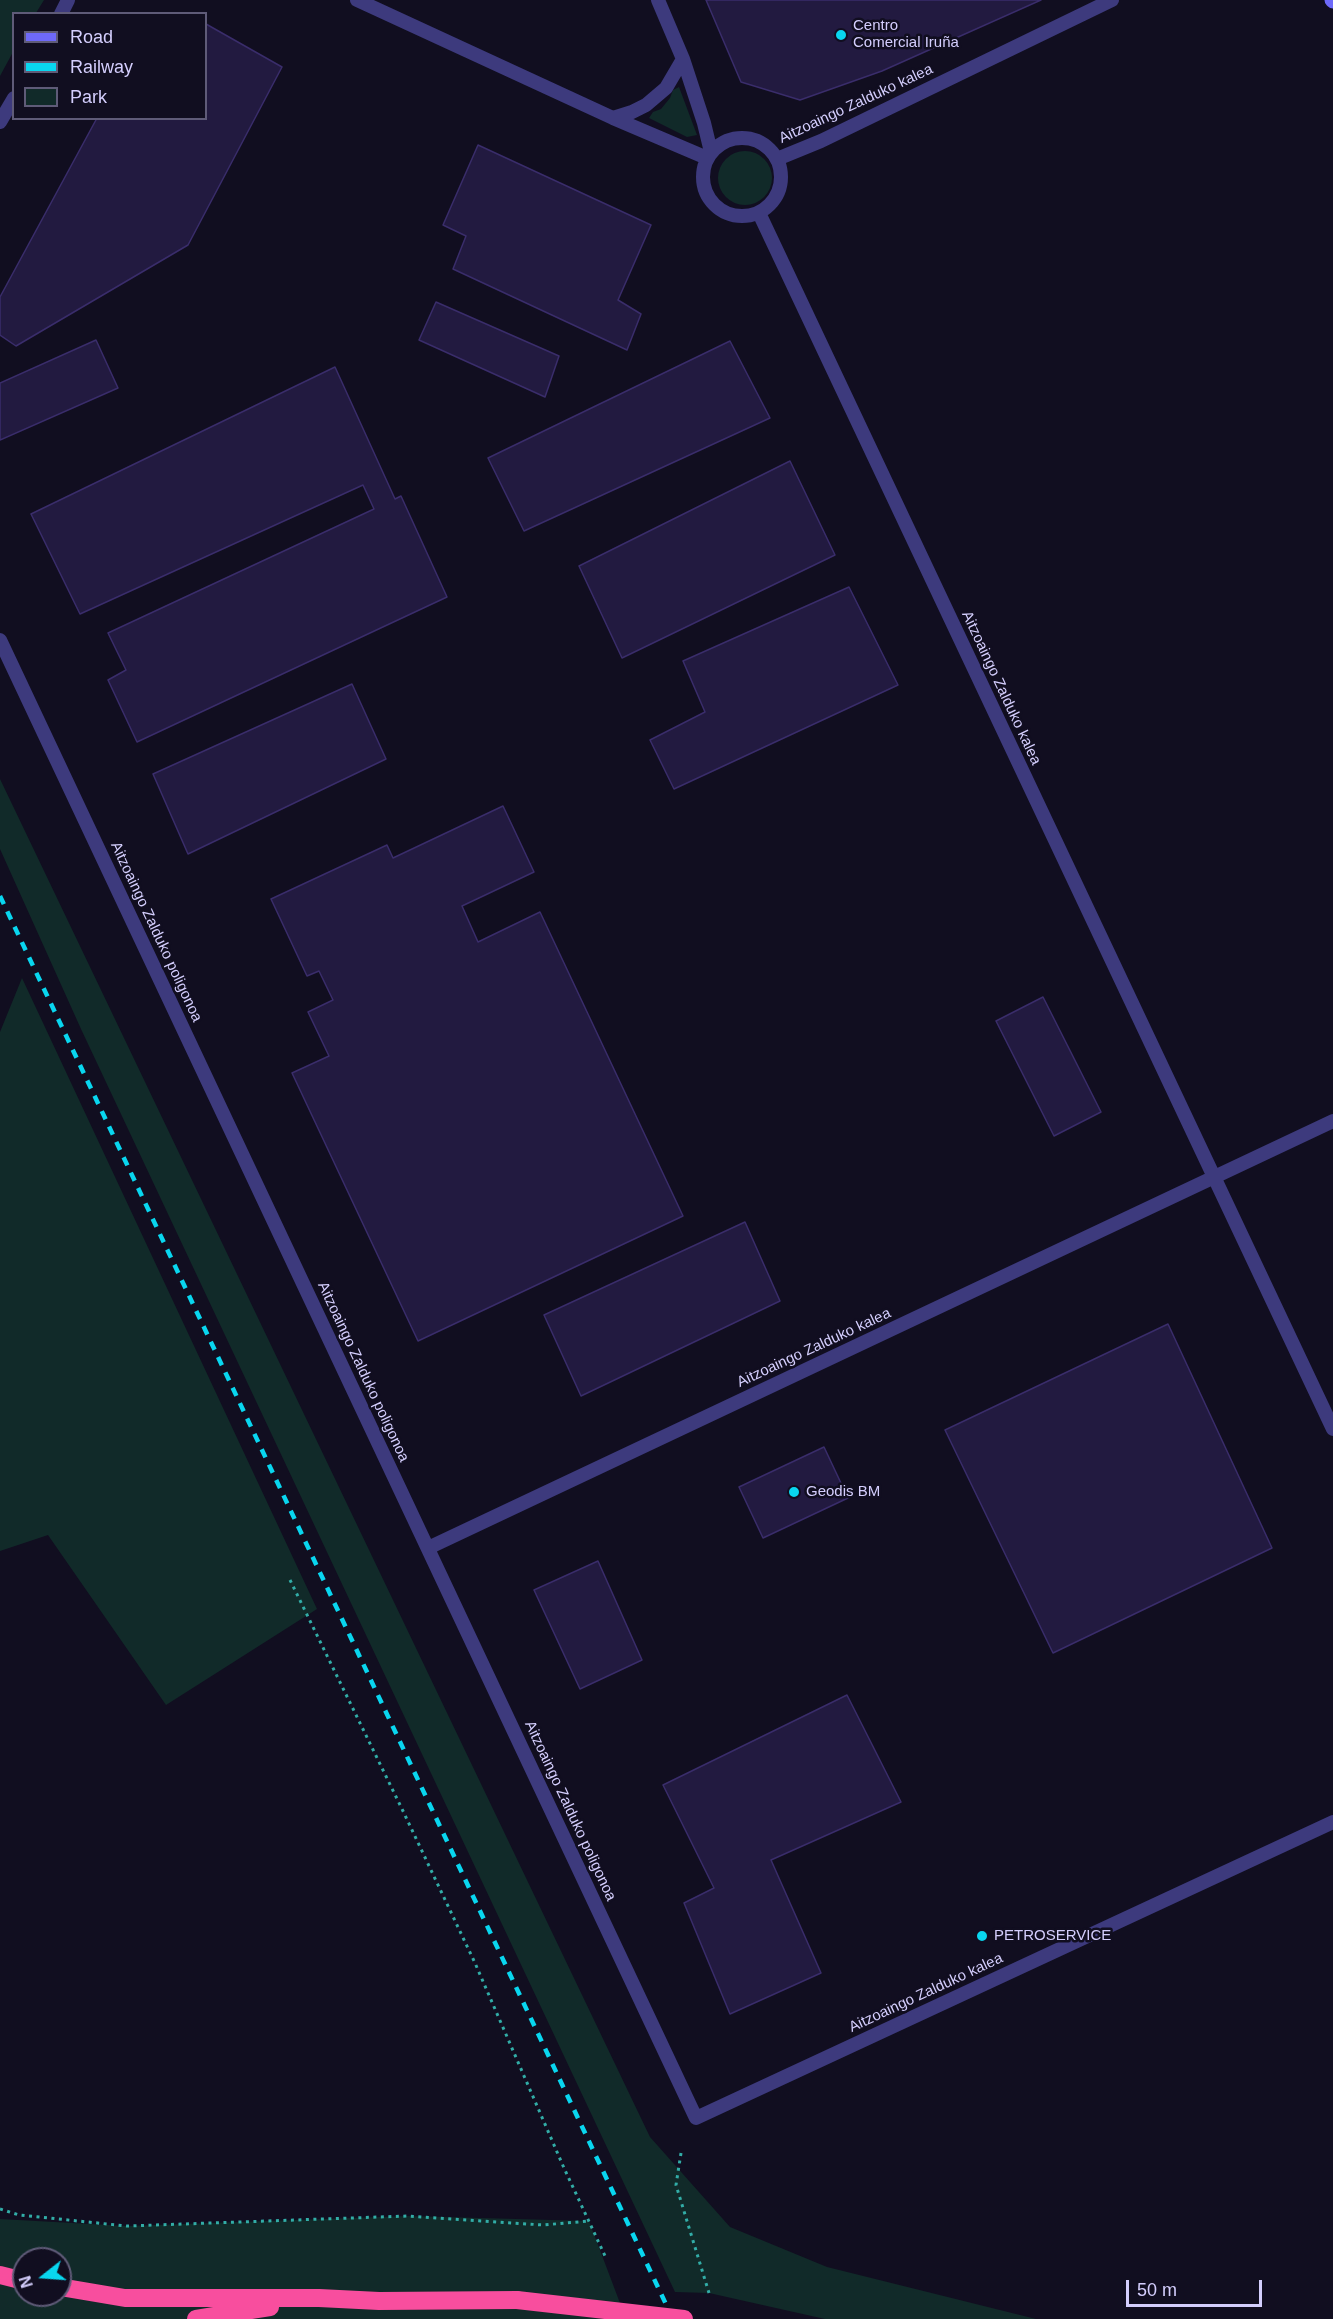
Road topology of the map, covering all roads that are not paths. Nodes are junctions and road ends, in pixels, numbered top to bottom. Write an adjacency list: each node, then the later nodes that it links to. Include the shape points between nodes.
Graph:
1 (357, 0): 6 (street)
2 (658, 0): 4 (street)
3 (1112, 0): 9 (street, Aitzoaingo Zalduko kalea)
4 (683, 59): 6 (street, via 666,88 645,105); 8 (street, via 704,123)
5 (12, 101): 7 (street)
6 (613, 118): 8 (street)
7 (0, 122)
8 (709, 155): 9 (street, via 735,138 763,144); 10 (street, via 703,171 711,203 733,216)
9 (777, 159): 10 (street, via 781,185 776,198)
10 (759, 213): 13 (street, Aitzoaingo Zalduko kalea)
11 (0, 640): 15 (street, Aitzoaingo Zalduko poligonoa)
12 (1333, 1121): 13 (street, Aitzoaingo Zalduko kalea)
13 (1214, 1177): 14 (street, Aitzoaingo Zalduko kalea); 15 (street, Aitzoaingo Zalduko kalea)
14 (1333, 1429)
15 (428, 1548): 17 (street, Aitzoaingo Zalduko poligonoa)
16 (1333, 1822): 17 (street, Aitzoaingo Zalduko kalea)
17 (696, 2118)
18 (72, 2289): 19 (highway, via 125,2298)
19 (319, 2298): 20 (highway); 21 (highway, bridge, via 518,2300)
20 (196, 2319)
21 (684, 2319)

